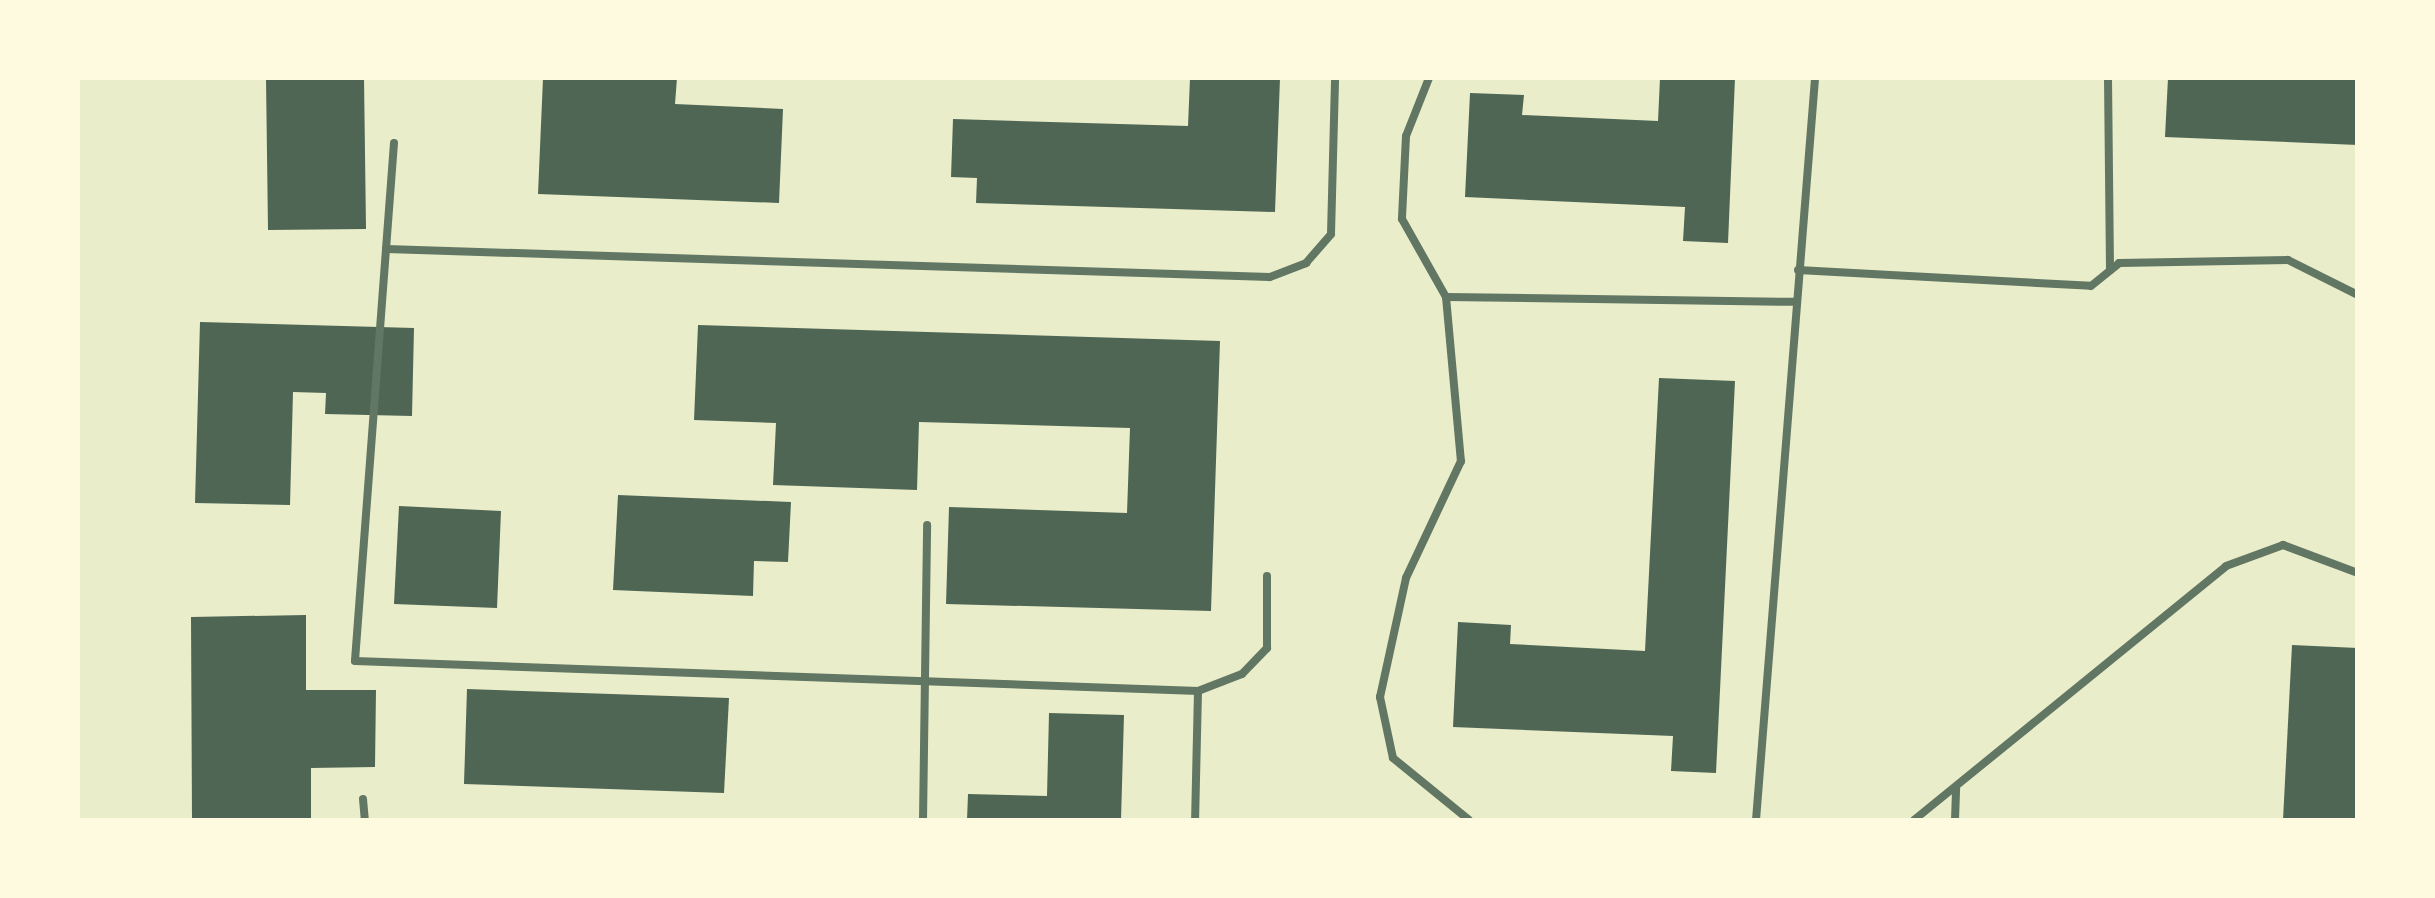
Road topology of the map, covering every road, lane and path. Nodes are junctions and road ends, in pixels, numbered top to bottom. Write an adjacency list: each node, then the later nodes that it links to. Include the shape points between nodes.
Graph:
1 (1334, 78): 6 (lane, via 1332,234 1306,263 1270,277)
2 (1429, 78): 10 (lane, via 1406,136 1402,219)
3 (1816, 78): 7 (lane)
4 (2108, 78): 8 (lane)
5 (394, 142): 6 (lane)
6 (386, 249): 15 (lane, via 355,661)
7 (1798, 270): 8 (lane, via 2091,286); 11 (lane)
8 (2110, 270): 9 (lane, via 2288,260)
9 (2358, 295)
10 (1446, 297): 11 (lane); 22 (lane, via 1461,461 1406,578 1380,697 1393,758)
11 (1795, 302): 23 (lane)
12 (927, 525): 15 (lane)
13 (2358, 573): 17 (lane, via 2283,546 2226,566)
14 (1267, 576): 16 (lane, via 1266,648 1242,674)
15 (924, 681): 16 (lane); 20 (lane)
16 (1198, 691): 21 (lane)
17 (1956, 788): 24 (lane); 25 (lane)
18 (363, 798): 19 (lane)
19 (365, 820)
20 (922, 820)
21 (1195, 820)
22 (1469, 820)
23 (1756, 820)
24 (1914, 820)
25 (1955, 820)

